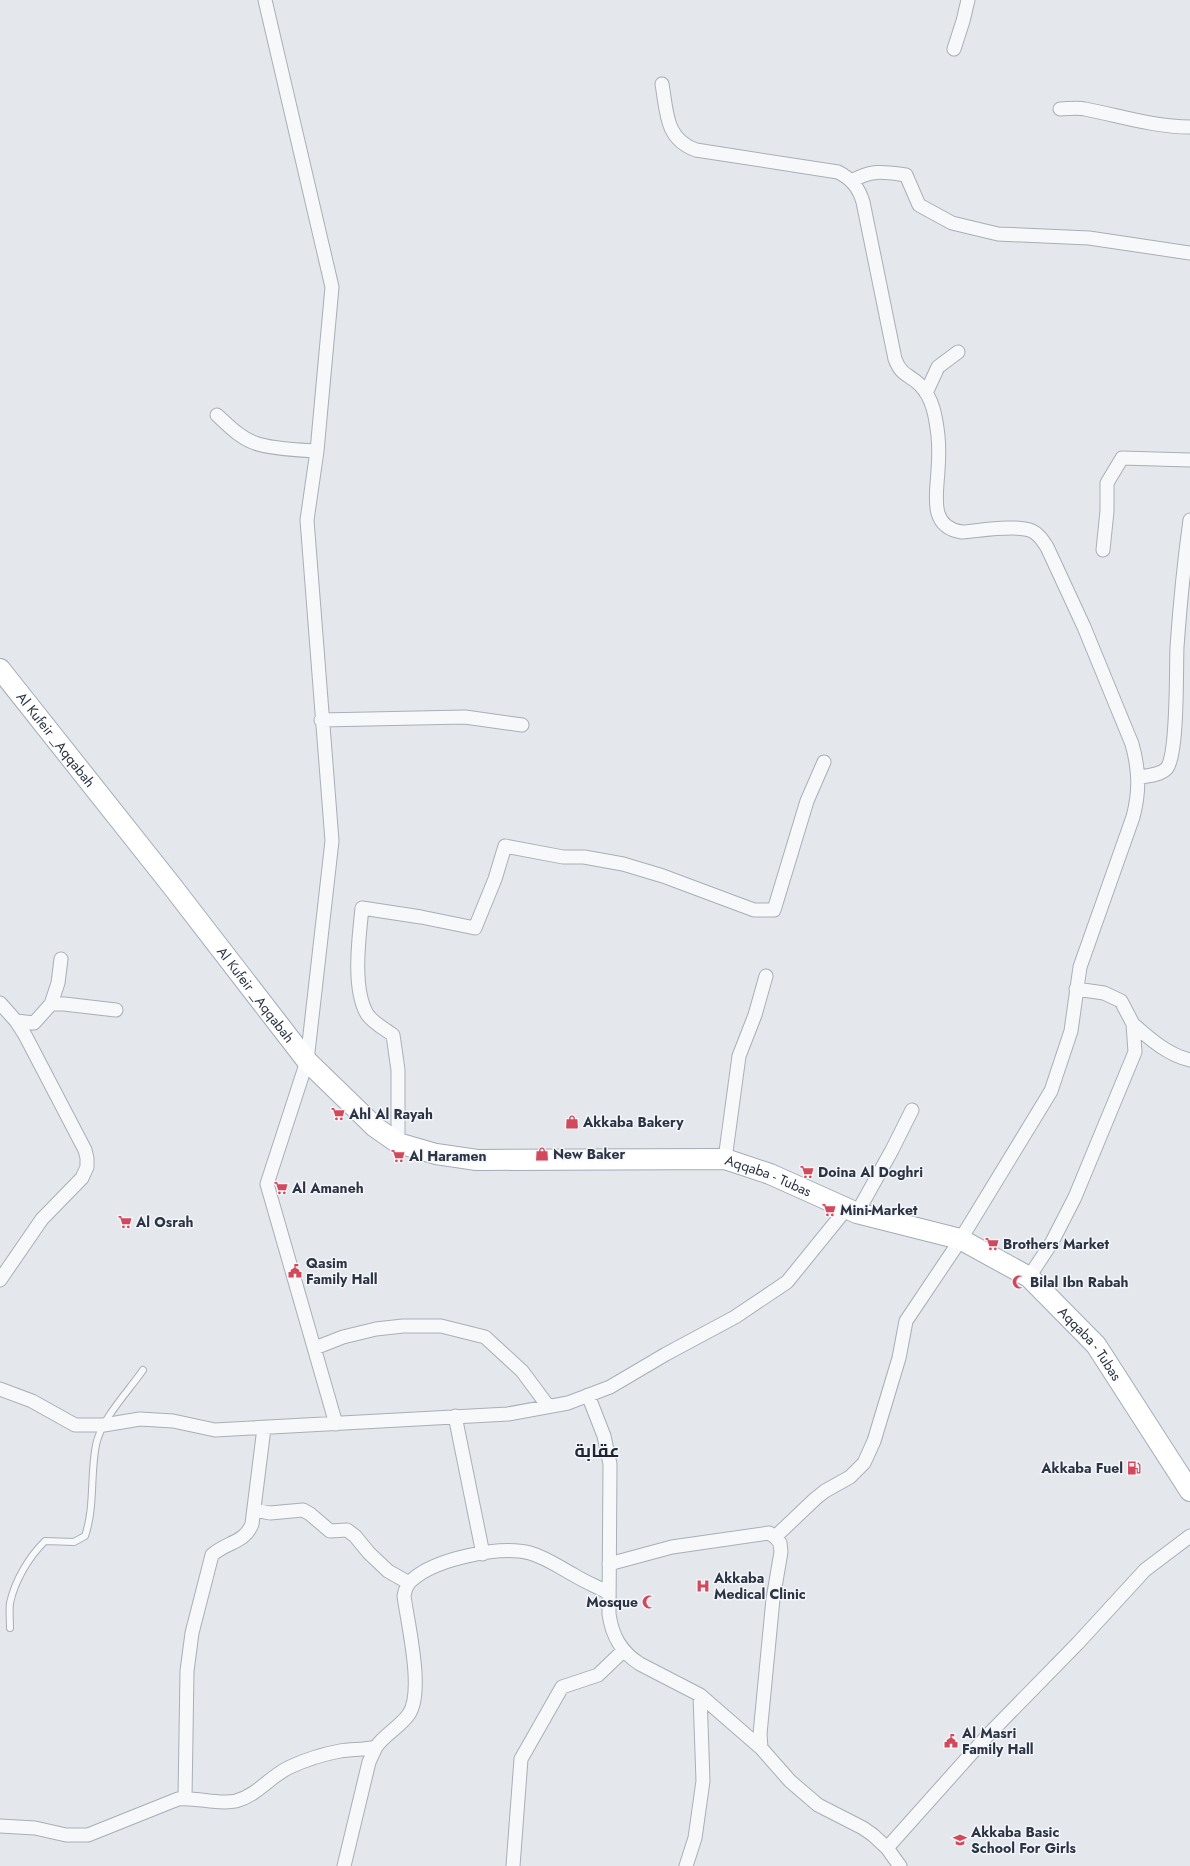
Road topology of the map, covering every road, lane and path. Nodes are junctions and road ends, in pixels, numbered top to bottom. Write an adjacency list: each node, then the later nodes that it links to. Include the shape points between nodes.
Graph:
1 (265, 0): 12 (street, via 332,288)
2 (968, 0): 3 (street, via 964,22)
3 (954, 49)
4 (662, 84): 7 (street, via 668,123 677,139 686,147 838,172)
5 (1060, 109): 6 (street, via 1084,109 1140,122)
6 (1190, 127)
7 (852, 181): 8 (street, via 863,174 880,171 906,175 920,205 952,223 998,234 1089,238); 10 (street, via 863,202 895,359 900,370)
8 (1190, 253)
9 (958, 352): 10 (street, via 938,367)
10 (926, 393): 22 (street, via 932,403 938,436 935,498 940,519 954,531 1022,528 1042,538 1084,627 1132,744)
11 (217, 415): 12 (street, via 232,429 255,443)
12 (317, 451): 19 (street, via 307,520)
13 (1190, 460): 15 (street, via 1122,458 1107,483)
14 (1190, 520): 16 (street)
15 (1103, 550)
16 (1181, 594): 17 (street); 22 (street, via 1176,716 1171,759 1167,768 1159,773)
17 (1190, 605)
18 (0, 669): 32 (main road, Al Kufeir _Aqqabah)
19 (322, 720): 20 (street, via 465,717); 32 (street, via 332,841)
20 (522, 725)
21 (824, 762): 34 (street, via 807,801 774,910 754,910 623,864 584,857 563,857 505,846 476,928 362,908 358,946 359,988 368,1015 393,1036 398,1070)
22 (1139, 777): 25 (street, via 1133,817 1084,953)
23 (61, 959): 27 (street, via 58,983)
24 (766, 976): 36 (street, via 755,1015 739,1056)
25 (1076, 989): 30 (street, via 1104,993 1120,1001); 38 (street, via 1071,1031 1051,1091)
26 (0, 1003): 29 (street)
27 (51, 1004): 28 (street); 29 (street, via 34,1023)
28 (116, 1010)
29 (16, 1021): 40 (street, via 85,1150 87,1167 82,1178 42,1219)
30 (1133, 1024): 31 (street, via 1154,1042 1182,1059); 39 (street, via 1135,1052 1120,1090 1052,1242)
31 (1190, 1060)
32 (307, 1061): 34 (main road, Al Kufeir _Aqqabah, via 375,1127); 41 (street, via 267,1184)
33 (912, 1110): 37 (street, via 892,1150)
34 (398, 1143): 35 (main road, Al Kufeir _Aqqabah, via 436,1154 477,1160)
35 (604, 1158): 36 (main road, Aqqaba - Tubas)
36 (725, 1159): 37 (main road, Aqqaba - Tubas, via 770,1174)
37 (852, 1211): 38 (main road, Aqqaba - Tubas); 44 (street, via 788,1282 735,1317 610,1387)
38 (960, 1239): 39 (main road, Aqqaba - Tubas); 53 (street, via 906,1321 899,1358 874,1442 864,1463 850,1478 825,1490 814,1499)
39 (1029, 1277): 50 (main road, Aqqaba - Tubas, via 1096,1345)
40 (0, 1280)
41 (315, 1348): 45 (street, via 343,1337 376,1329 441,1326 485,1337 522,1371); 47 (street)
42 (143, 1370): 48 (lane)
43 (0, 1389): 48 (street, via 32,1401 75,1425)
44 (588, 1395): 45 (street, via 568,1403); 55 (street, via 608,1451)
45 (548, 1406): 46 (street, via 508,1414)
46 (455, 1416): 47 (street); 54 (street)
47 (336, 1424): 49 (street)
48 (104, 1425): 49 (street, via 140,1419 173,1421 215,1430); 58 (lane, via 96,1445 90,1522 85,1536 74,1542 45,1541 34,1551 20,1576 10,1603)
49 (264, 1428): 51 (street)
50 (1190, 1491)
51 (254, 1510): 56 (street, via 270,1513 303,1510 330,1531 347,1530 369,1554); 63 (street, via 252,1524 245,1537 219,1548 212,1555 192,1634 187,1671)
52 (1190, 1536): 65 (street, via 1145,1570 987,1736)
53 (775, 1537): 55 (street, via 769,1533 672,1547); 62 (street, via 780,1543 781,1552 773,1599 760,1734)
54 (483, 1554): 56 (street, via 438,1564); 57 (street, via 517,1551 542,1557)
55 (610, 1564): 57 (street)
56 (409, 1583): 61 (street, via 404,1596 416,1696 409,1714 386,1734)
57 (609, 1593): 59 (street, via 610,1624)
58 (10, 1628)
59 (623, 1651): 60 (street, via 640,1664); 67 (street, via 598,1675 562,1687 521,1758)
60 (700, 1695): 62 (street); 68 (street, via 703,1781 695,1838)
61 (376, 1747): 63 (street, via 339,1751 299,1763 238,1800 216,1802); 66 (street)
62 (761, 1748): 65 (street, via 790,1780 818,1805 863,1828)
63 (185, 1798): 64 (street, via 88,1835 66,1836 35,1828)
64 (0, 1826)
65 (887, 1848): 69 (street)
66 (344, 1866)
67 (514, 1866)
68 (686, 1866)
69 (900, 1866)

